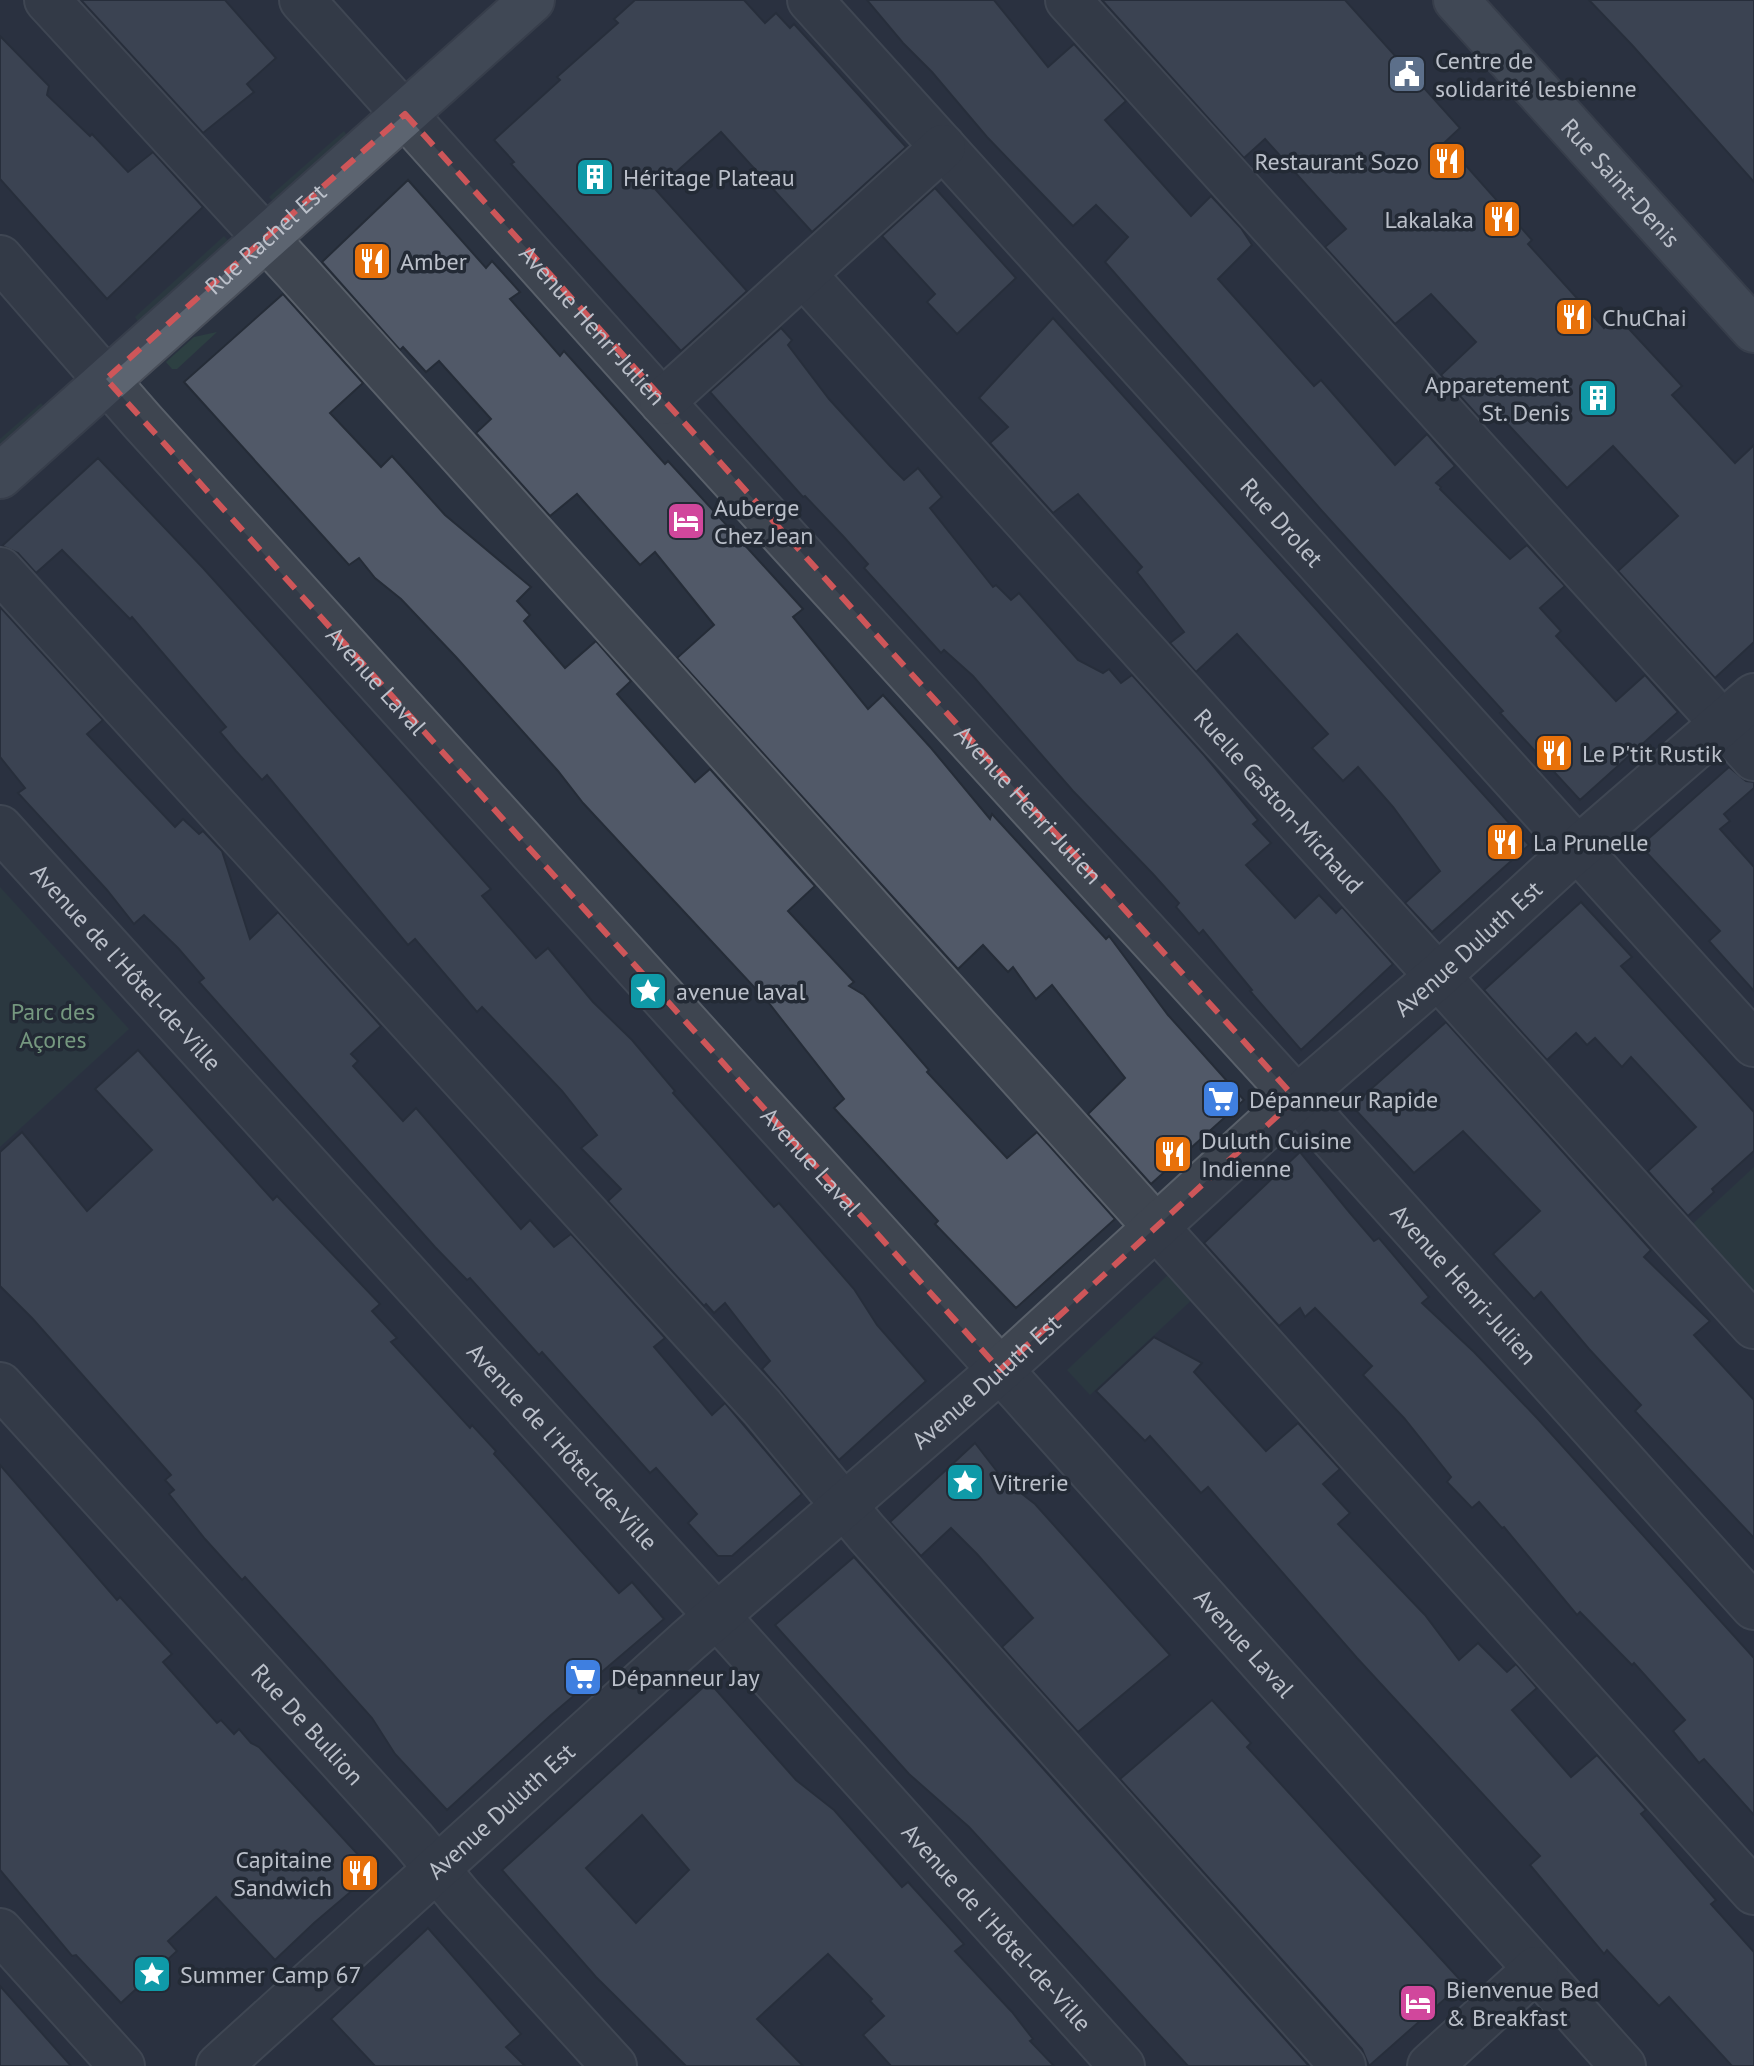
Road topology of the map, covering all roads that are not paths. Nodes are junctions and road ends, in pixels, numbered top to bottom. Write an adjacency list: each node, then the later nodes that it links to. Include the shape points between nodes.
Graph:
1 (47, 0): 9 (street)
2 (302, 0): 7 (street, Avenue Henri-Julien)
3 (532, 0): 7 (main road, Rue Rachel Est)
4 (810, 0): 8 (street, Rue Drolet)
5 (1068, 0): 17 (street)
6 (1456, 0): 12 (main road, Rue Saint-Denis)
7 (405, 114): 9 (main road, Rue Rachel Est); 14 (street, Avenue Henri-Julien)
8 (943, 147): 11 (street); 20 (street, Rue Drolet)
9 (265, 239): 13 (main road, Rue Rachel Est); 24 (street)
10 (0, 258): 13 (street, Avenue Laval)
11 (803, 274): 14 (street); 21 (street, Ruelle Gaston-Michaud)
12 (1754, 330)
13 (106, 379): 15 (main road, Rue Rachel Est); 26 (street, Avenue Laval)
14 (662, 402): 23 (street, Avenue Henri-Julien)
15 (0, 476)
16 (0, 570): 28 (street)
17 (1739, 710): 18 (street); 20 (street, Avenue Duluth Est)
18 (1754, 758)
19 (0, 828): 30 (street, Avenue de l'Hôtel-de-Ville)
20 (1578, 849): 21 (street, Avenue Duluth Est); 22 (street, Rue Drolet)
21 (1438, 976): 23 (street, Avenue Duluth Est); 25 (street, Ruelle Gaston-Michaud)
22 (1754, 1044)
23 (1296, 1099): 24 (street, Avenue Duluth Est); 29 (street, Avenue Henri-Julien)
24 (1158, 1227): 26 (street, Avenue Duluth Est); 32 (street)
25 (1754, 1326)
26 (1000, 1370): 28 (street, Avenue Duluth Est); 34 (street, Avenue Laval)
27 (0, 1385): 31 (street, Rue De Bullion)
28 (846, 1505): 30 (street, Avenue Duluth Est); 39 (street)
29 (1754, 1607)
30 (717, 1615): 31 (street, Avenue Duluth Est); 38 (street, Avenue de l'Hôtel-de-Ville)
31 (436, 1870): 36 (street, Avenue Duluth Est); 37 (street, Rue De Bullion)
32 (1754, 1892)
33 (0, 1931): 35 (street)
34 (1536, 1969): 40 (street); 41 (street, Avenue Laval)
35 (122, 2066)
36 (219, 2066)
37 (614, 2066)
38 (1122, 2066)
39 (1343, 2066)
40 (1430, 2066)
41 (1623, 2066)

